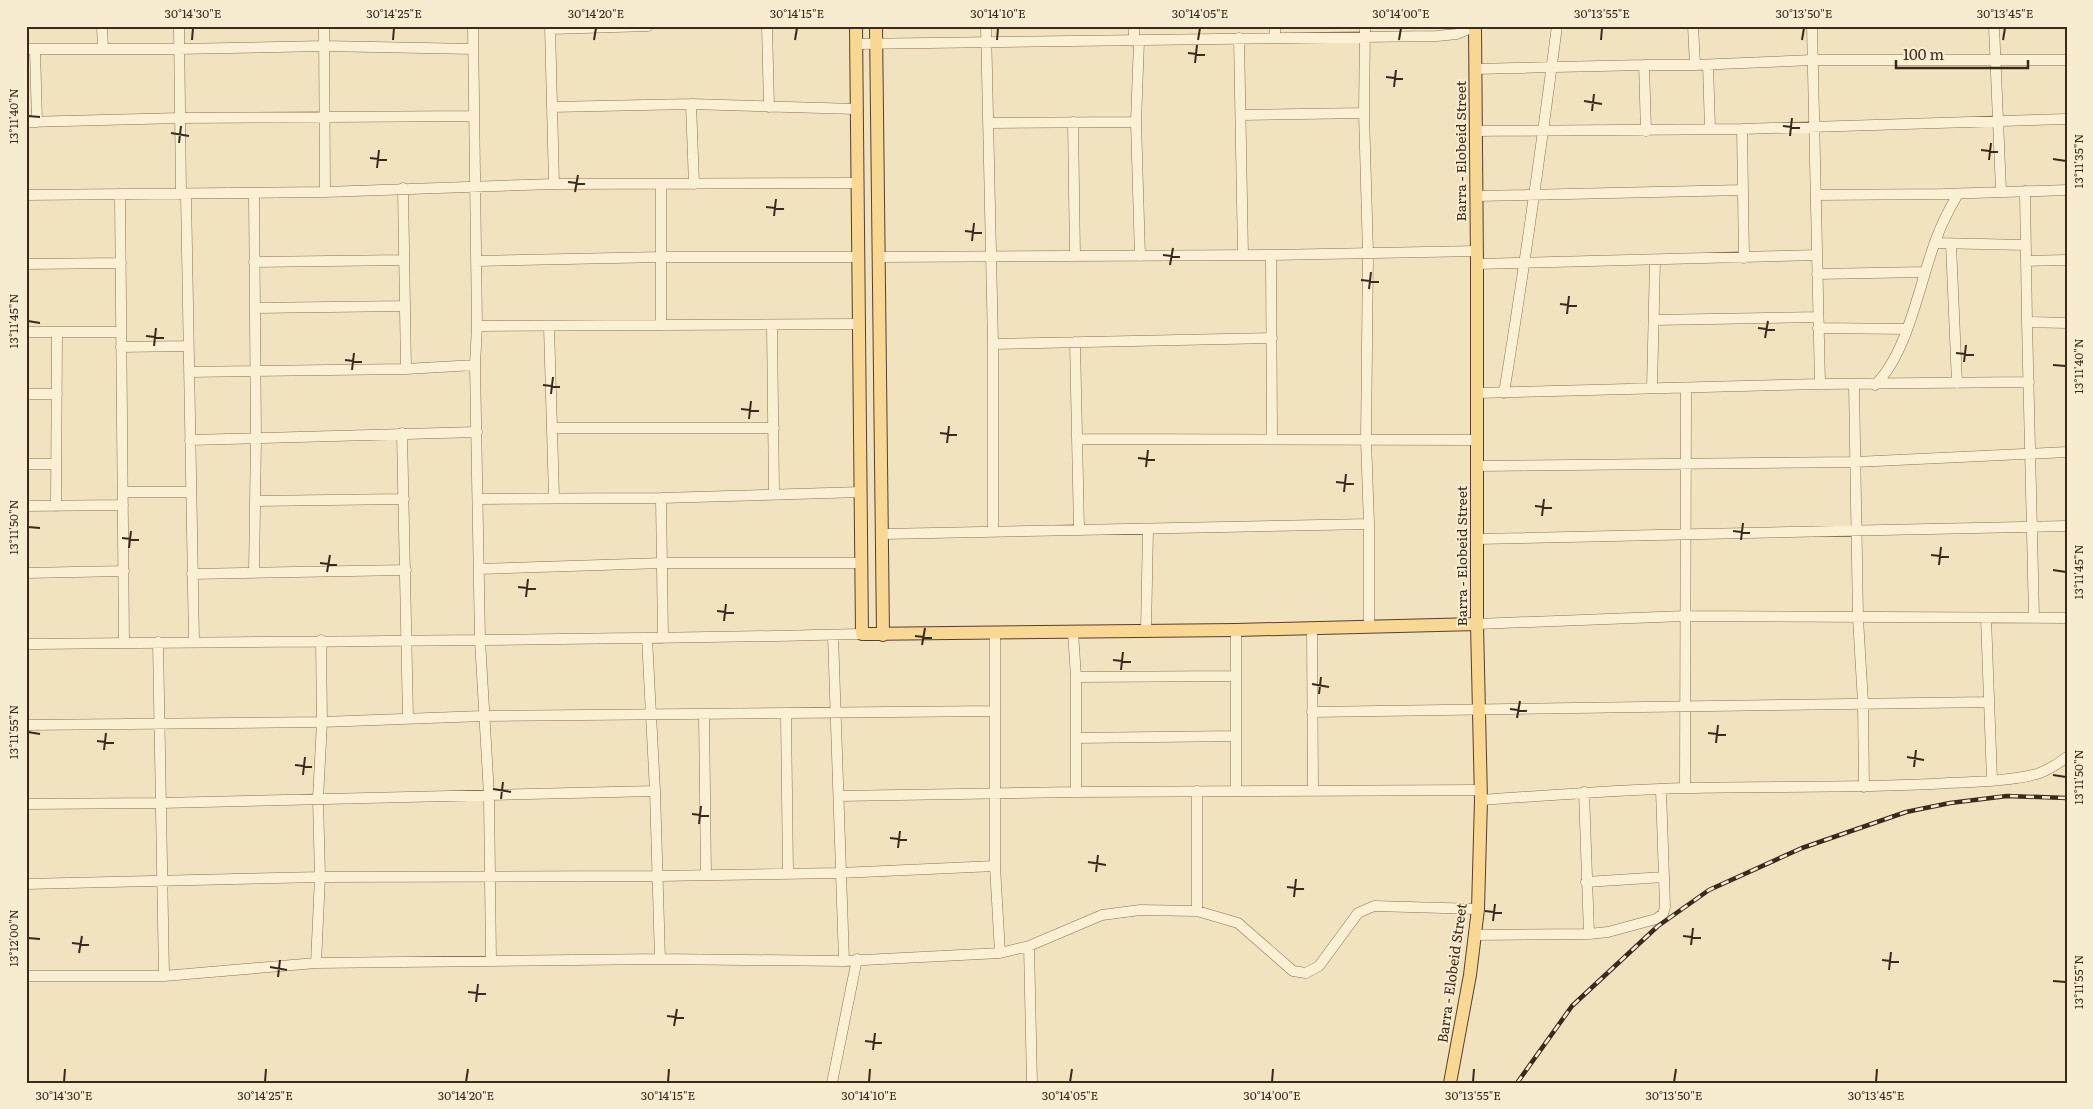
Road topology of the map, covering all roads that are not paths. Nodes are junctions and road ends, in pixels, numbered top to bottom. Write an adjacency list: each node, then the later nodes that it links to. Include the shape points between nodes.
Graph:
1 (102, 26): 27 (street)
2 (179, 26): 28 (street)
3 (324, 26): 25 (street)
4 (473, 26): 29 (street)
5 (648, 26): 17 (street)
6 (767, 26): 39 (street)
7 (856, 26): 23 (main road)
8 (876, 26): 24 (main road)
9 (986, 26): 21 (street)
10 (1134, 26): 22 (street)
11 (1365, 26): 20 (street)
12 (1475, 26): 20 (street, via 1457,34); 37 (main road, Barra - Elobeid Street)
13 (1557, 26): 36 (street)
14 (1693, 26): 35 (street)
15 (1812, 26): 30 (street)
16 (1994, 26): 31 (street)
17 (550, 27): 40 (street)
18 (1275, 32): 19 (street); 20 (street)
19 (1239, 38): 22 (street); 43 (street)
20 (1365, 38): 42 (street)
21 (986, 41): 22 (street); 24 (street); 52 (street)
22 (1136, 41): 51 (street)
23 (856, 44): 24 (street); 41 (main road)
24 (876, 44): 90 (main road)
25 (324, 46): 28 (street); 29 (street); 45 (street)
26 (31, 49): 27 (street); 49 (street)
27 (103, 49): 28 (street)
28 (178, 49): 46 (street)
29 (473, 49): 44 (street)
30 (1813, 60): 31 (street); 34 (street); 53 (street)
31 (1996, 60): 32 (street); 48 (street)
32 (2067, 60)
33 (1644, 64): 35 (street); 36 (street); 56 (street)
34 (1708, 65): 35 (street); 54 (street)
35 (1695, 66)
36 (1552, 68): 37 (street); 58 (street)
37 (1476, 69): 57 (main road, Barra - Elobeid Street)
38 (691, 104): 39 (street); 40 (street); 61 (street)
39 (769, 106): 41 (street)
40 (552, 107): 60 (street)
41 (856, 109): 59 (main road)
42 (1364, 113): 43 (street); 82 (street)
43 (1241, 115): 83 (street)
44 (474, 116): 45 (street); 63 (street)
45 (325, 117): 46 (street); 68 (street)
46 (180, 118): 49 (street); 72 (street)
47 (2067, 119): 48 (street)
48 (1999, 120): 53 (street); 69 (street)
49 (32, 122)
50 (1073, 122): 51 (street); 52 (street); 86 (street)
51 (1136, 122): 87 (street)
52 (988, 123): 91 (street)
53 (1815, 126): 55 (street); 76 (street)
54 (1710, 129): 55 (street); 56 (street)
55 (1742, 129): 65 (street)
56 (1646, 130): 58 (street)
57 (1475, 131): 58 (street); 77 (main road, Barra - Elobeid Street)
58 (1543, 132): 73 (street)
59 (858, 183): 61 (street); 89 (main road)
60 (554, 184): 62 (street); 63 (street)
61 (694, 184): 62 (street)
62 (661, 185): 88 (street)
63 (476, 187): 64 (street); 98 (street)
64 (403, 188): 68 (street); 93 (street)
65 (1743, 190): 73 (street); 92 (street)
66 (2067, 190): 67 (street)
67 (2026, 191): 69 (street); 80 (street)
68 (325, 192): 70 (street)
69 (2001, 192): 74 (street)
70 (254, 193): 72 (street); 97 (street)
71 (120, 194): 72 (street); 75 (street); 99 (street)
72 (183, 194): 124 (street)
73 (1533, 194): 77 (street); 100 (street)
74 (1958, 194): 76 (street); 78 (street)
75 (26, 195)
76 (1817, 195): 85 (street)
77 (1476, 196): 81 (main road, Barra - Elobeid Street)
78 (1935, 243): 79 (street); 103 (street)
79 (1951, 244): 80 (street); 131 (street)
80 (2026, 245): 96 (street)
81 (1477, 251): 82 (street); 102 (main road, Barra - Elobeid Street)
82 (1368, 254): 84 (street); 149 (street)
83 (1243, 255): 84 (street); 87 (street)
84 (1271, 255): 121 (street)
85 (1817, 255): 92 (street); 104 (street)
86 (1076, 256): 87 (street); 91 (street)
87 (1140, 256)
88 (662, 257): 89 (street); 98 (street); 111 (street)
89 (858, 257): 112 (main road)
90 (879, 257): 91 (street); 177 (main road)
91 (991, 257): 123 (street)
92 (1744, 258): 95 (street)
93 (404, 260): 97 (street); 105 (street)
94 (2067, 260): 96 (street)
95 (1655, 261): 100 (street); 108 (street)
96 (2026, 261): 109 (street)
97 (254, 262): 106 (street)
98 (476, 262): 113 (street)
99 (121, 263): 101 (street); 120 (street)
100 (1526, 263): 102 (street); 138 (street)
101 (26, 264)
102 (1477, 264): 137 (main road, Barra - Elobeid Street)
103 (1925, 272): 104 (street); 117 (street)
104 (1818, 274): 107 (street)
105 (404, 306): 106 (street); 127 (street)
106 (254, 308): 129 (street)
107 (1818, 317): 108 (street); 116 (street)
108 (1654, 320): 135 (street)
109 (2026, 322): 110 (street); 130 (street)
110 (2067, 322)
111 (661, 324): 114 (street); 115 (street)
112 (858, 324): 114 (street); 160 (main road)
113 (477, 326): 115 (street); 126 (street)
114 (772, 326): 142 (street)
115 (549, 327): 141 (street)
116 (1818, 328): 117 (street); 132 (street)
117 (1906, 329): 134 (street, via 1887,373)
118 (26, 332): 119 (street)
119 (57, 332): 120 (street); 140 (street)
120 (121, 332): 125 (street)
121 (1272, 338): 122 (street); 147 (street)
122 (1076, 342): 123 (street); 146 (street)
123 (993, 344): 174 (street)
124 (188, 346): 125 (street); 128 (street)
125 (121, 347): 158 (street)
126 (475, 365): 127 (street); 143 (street)
127 (406, 370): 129 (street)
128 (189, 372): 129 (street); 148 (street)
129 (255, 372): 145 (street)
130 (2029, 382): 131 (street); 151 (street)
131 (1957, 383): 134 (street)
132 (1820, 384): 133 (street); 136 (street)
133 (1854, 385): 134 (street); 153 (street)
134 (1875, 385)
135 (1652, 388): 136 (street); 138 (street)
136 (1686, 389): 156 (street)
137 (1478, 393): 138 (street); 150 (main road, Barra - Elobeid Street)
138 (1504, 393)
139 (26, 394): 140 (street)
140 (57, 394): 155 (street)
141 (552, 428): 142 (street); 162 (street)
142 (774, 428): 161 (street)
143 (477, 432): 144 (street); 164 (street)
144 (402, 433): 145 (street); 165 (street)
145 (256, 439): 148 (street); 166 (street)
146 (1077, 439): 147 (street); 175 (street)
147 (1272, 439): 149 (street)
148 (190, 440): 159 (street)
149 (1366, 440): 150 (street); 170 (street)
150 (1477, 440): 157 (main road, Barra - Elobeid Street)
151 (2030, 452): 152 (street); 153 (street); 172 (street)
152 (2067, 452)
153 (1856, 462): 156 (street); 176 (street)
154 (26, 464): 155 (street)
155 (55, 464): 169 (street)
156 (1685, 464): 157 (street); 178 (street)
157 (1477, 466): 179 (main road, Barra - Elobeid Street)
158 (123, 492): 159 (street); 167 (street)
159 (191, 492): 187 (street)
160 (861, 492): 161 (street); 181 (main road)
161 (774, 494): 163 (street)
162 (554, 497): 163 (street); 164 (street)
163 (661, 498): 180 (street)
164 (479, 499): 182 (street)
165 (404, 500): 166 (street); 183 (street)
166 (255, 501): 185 (street)
167 (123, 505): 169 (street); 184 (street)
168 (26, 506): 169 (street)
169 (56, 506)
170 (1369, 524): 173 (street); 194 (street)
171 (2067, 526): 172 (street)
172 (2032, 527): 176 (street); 191 (street)
173 (1148, 529): 175 (street); 197 (street)
174 (993, 530): 175 (street); 177 (street)
175 (1079, 530)
176 (1857, 530): 178 (street); 189 (street)
177 (883, 534): 202 (main road)
178 (1685, 534): 179 (street); 188 (street)
179 (1477, 539): 193 (main road, Barra - Elobeid Street)
180 (663, 563): 181 (street); 182 (street); 204 (street)
181 (862, 563): 200 (main road)
182 (479, 569): 206 (street)
183 (406, 570): 185 (street); 207 (street)
184 (124, 572): 186 (street); 210 (street)
185 (254, 572): 187 (street)
186 (26, 573)
187 (192, 574): 209 (street)
188 (1685, 616): 189 (street); 193 (street); 216 (street)
189 (1858, 618): 190 (street); 215 (street)
190 (1986, 618): 191 (street); 214 (street)
191 (2034, 618): 192 (street)
192 (2067, 618)
193 (1477, 624): 194 (main road); 217 (main road, Barra - Elobeid Street)
194 (1369, 627): 195 (main road)
195 (1312, 628): 196 (main road); 219 (street)
196 (1236, 630): 197 (main road); 213 (street)
197 (1146, 631): 198 (main road)
198 (1073, 632): 199 (main road); 212 (street)
199 (995, 633): 202 (main road); 218 (street)
200 (862, 634): 201 (street); 202 (main road)
201 (833, 635): 204 (street); 222 (street)
202 (883, 635)
203 (647, 638): 204 (street); 206 (street); 224 (street)
204 (663, 638)
205 (321, 640): 207 (street); 209 (street); 226 (street)
206 (480, 640): 207 (street); 223 (street)
207 (407, 641): 225 (street)
208 (158, 642): 209 (street); 210 (street); 227 (street)
209 (194, 642)
210 (124, 643): 211 (street)
211 (26, 644)
212 (1076, 676): 213 (street); 230 (street)
213 (1236, 676): 229 (street)
214 (1989, 702): 215 (street); 232 (street)
215 (1862, 703): 216 (street); 233 (street)
216 (1685, 707): 217 (street); 234 (street)
217 (1478, 709): 219 (street); 244 (main road, Barra - Elobeid Street)
218 (995, 711): 222 (street); 242 (street)
219 (1312, 712): 239 (street)
220 (704, 714): 221 (street); 224 (street); 252 (street)
221 (786, 714): 222 (street); 250 (street)
222 (837, 714): 245 (street)
223 (483, 716): 224 (street); 225 (street); 243 (street)
224 (651, 716): 236 (street)
225 (408, 718): 226 (street)
226 (322, 722): 227 (street); 246 (street)
227 (159, 724): 228 (street); 248 (street)
228 (26, 725)
229 (1236, 736): 230 (street); 238 (street)
230 (1076, 738): 240 (street)
231 (2067, 757): 232 (street, via 2038,774)
232 (1992, 780): 233 (street)
233 (1864, 787): 234 (street)
234 (1685, 788): 235 (street)
235 (1660, 790): 241 (street); 256 (street)
236 (655, 791): 243 (street); 254 (street)
237 (1197, 791): 238 (street); 240 (street); 261 (street)
238 (1236, 791): 239 (street)
239 (1313, 791): 244 (street)
240 (1076, 792): 242 (street)
241 (1584, 792): 244 (street); 258 (street)
242 (994, 793): 245 (street); 249 (street)
243 (488, 795): 246 (street); 253 (street)
244 (1481, 795): 260 (main road, Barra - Elobeid Street)
245 (839, 796): 251 (street)
246 (318, 799): 248 (street); 255 (street)
247 (26, 804): 248 (street)
248 (161, 804): 257 (street)
249 (995, 866): 251 (street); 265 (street)
250 (788, 873): 251 (street); 252 (street)
251 (840, 873): 269 (street)
252 (706, 874): 254 (street)
253 (489, 876): 254 (street); 255 (street); 267 (street)
254 (658, 876): 266 (street)
255 (320, 877): 257 (street); 270 (street)
256 (1664, 877): 258 (street); 262 (street, via 1663,914 1647,922)
257 (163, 880): 259 (street); 272 (street)
258 (1586, 882): 262 (street)
259 (26, 884)
260 (1478, 909): 261 (street, via 1366,908 1346,926 1319,966 1306,973 1293,971 1238,923); 263 (main road, Barra - Elobeid Street)
261 (1197, 911): 264 (street, via 1140,910 1102,915)
262 (1589, 934): 263 (street)
263 (1475, 935): 275 (main road, Barra - Elobeid Street)
264 (1029, 946): 265 (street); 274 (street)
265 (1000, 953): 268 (street)
266 (660, 959): 267 (street); 269 (street)
267 (491, 960): 270 (street)
268 (856, 960): 269 (street); 273 (street)
269 (844, 961)
270 (316, 963): 272 (street)
271 (26, 976): 272 (street)
272 (164, 976)
273 (832, 1083)
274 (1032, 1083)
275 (1450, 1083)

